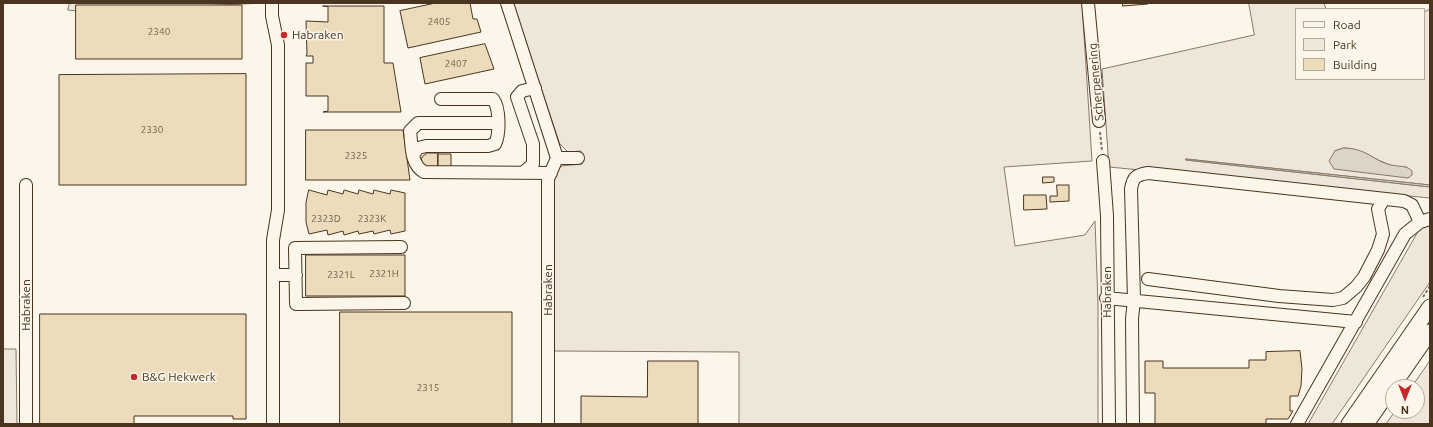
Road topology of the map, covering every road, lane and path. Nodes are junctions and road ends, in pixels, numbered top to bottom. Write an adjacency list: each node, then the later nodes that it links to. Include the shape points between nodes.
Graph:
1 (272, 3): 18 (street, via 278,45 278,210 273,240)
2 (507, 3): 4 (street)
3 (1088, 3): 6 (street, Scherpenering)
4 (535, 88): 9 (street); 12 (street, via 522,91 518,97 533,144 533,164)
5 (441, 99): 7 (street, via 493,99 498,105)
6 (1099, 121): 11 (path, Scherpenering)
7 (498, 123): 8 (street, via 498,138 494,144 426,146 418,148); 8 (street, via 418,123 410,131)
8 (413, 155): 12 (street, via 416,168 424,172)
9 (557, 158): 10 (street); 13 (street, Habraken)
10 (578, 158)
11 (1103, 161): 21 (street, Habraken, via 1107,216)
12 (523, 173): 13 (street)
13 (551, 173): 29 (street, Habraken, via 548,179)
14 (26, 185): 27 (street, Habraken)
15 (1384, 199): 16 (street, via 1404,201 1412,205); 20 (street, via 1378,209 1383,234 1378,250 1364,277 1343,298 1333,300 1279,296); 22 (street, via 1148,173 1138,175 1133,179 1131,189)
16 (1425, 221): 25 (street, via 1405,234)
17 (401, 247): 19 (street, via 295,248)
18 (273, 275): 19 (street); 28 (street)
19 (296, 275): 23 (street, via 296,304)
20 (1148, 279)
21 (1106, 298): 22 (street); 30 (street, Habraken)
22 (1134, 299): 25 (street); 31 (street)
23 (404, 303)
24 (1430, 307): 33 (main road)
25 (1356, 322): 32 (street)
26 (1430, 332): 34 (main road)
27 (26, 424)
28 (273, 424)
29 (548, 424)
30 (1109, 424)
31 (1134, 424)
32 (1297, 424)
33 (1349, 424)
34 (1366, 424)

